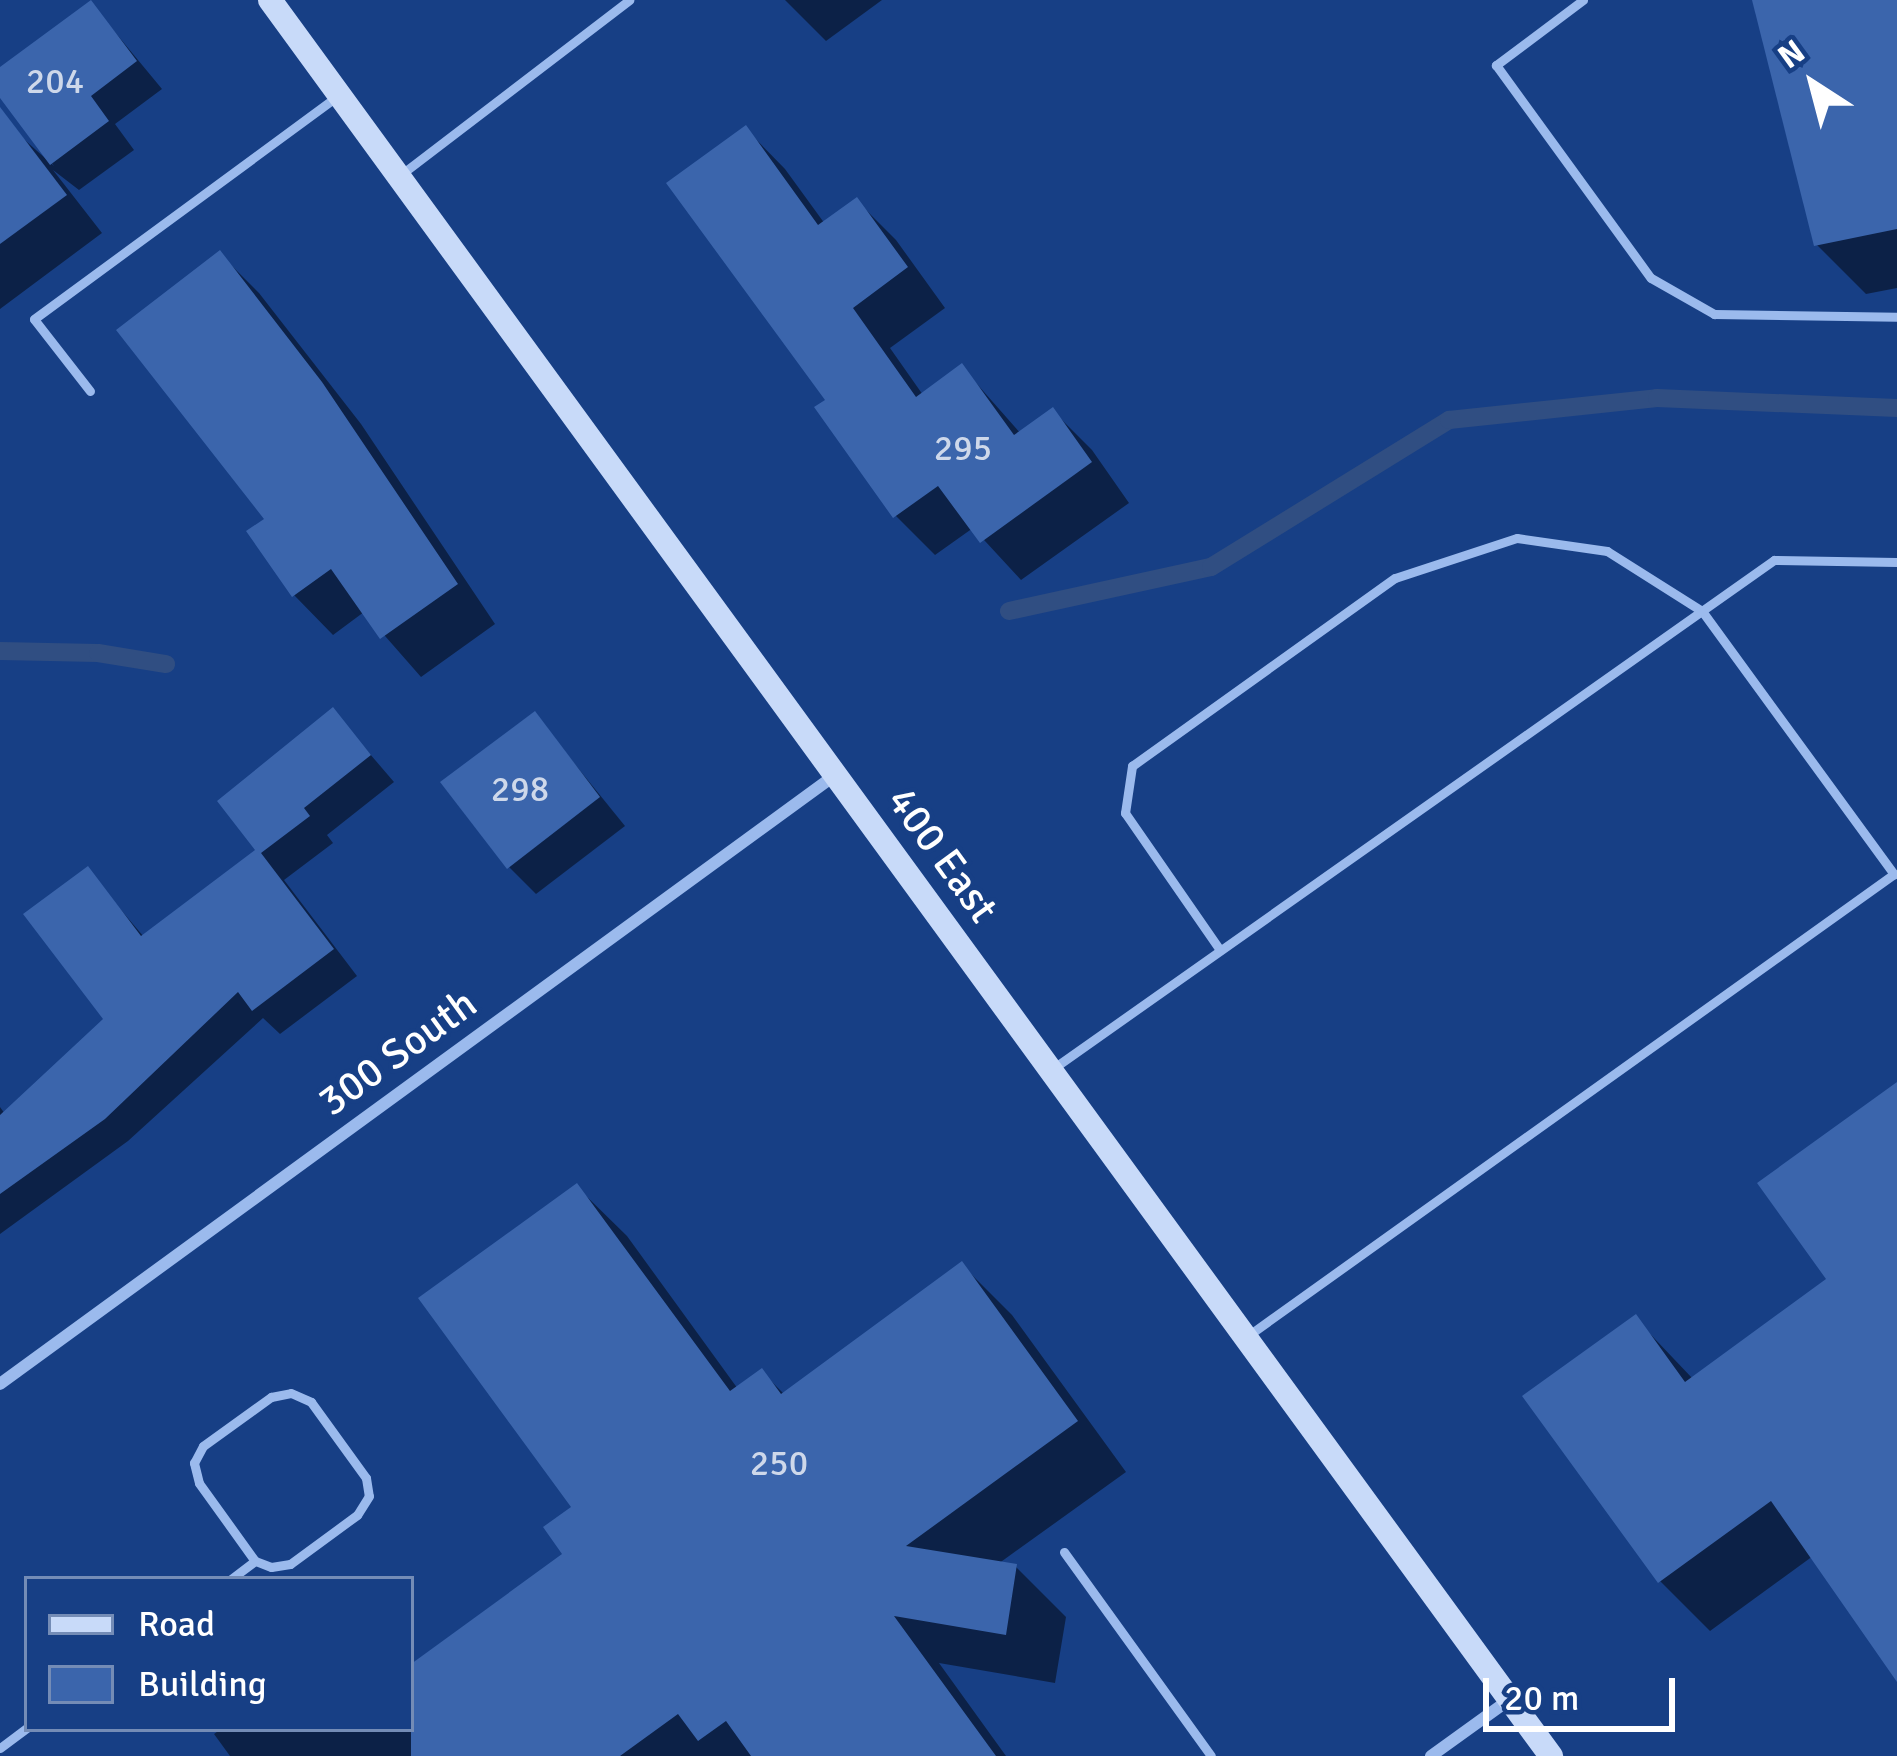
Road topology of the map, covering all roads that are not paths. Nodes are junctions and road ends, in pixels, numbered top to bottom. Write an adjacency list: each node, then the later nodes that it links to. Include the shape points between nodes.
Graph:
1 (270, 0): 4 (main road, 400 East)
2 (629, 0): 5 (lane)
3 (1583, 0): 6 (lane, via 1496,65 1651,278 1714,314)
4 (339, 95): 5 (main road, 400 East); 7 (lane, via 34,319)
5 (398, 176): 10 (main road, 400 East)
6 (1897, 317)
7 (90, 391)
8 (1897, 562): 9 (lane, via 1774,560)
9 (1702, 611): 11 (lane); 11 (lane, via 1607,551 1517,538 1395,578 1132,766 1125,813); 13 (lane, via 1894,874)
10 (836, 775): 12 (main road, 400 East); 14 (street, 300 South)
11 (1220, 950): 12 (lane)
12 (1051, 1070): 13 (main road, 400 East)
13 (1246, 1337): 18 (main road, 400 East)
14 (0, 1384)
15 (1064, 1552): 19 (lane)
16 (255, 1561): 16 (lane, via 199,1483 194,1462 203,1446 271,1397 291,1393 310,1402 366,1478 369,1496 357,1515 290,1564); 17 (lane)
17 (235, 1576)
18 (1510, 1699): 20 (street); 21 (main road, 400 East)
19 (1211, 1756)
20 (1431, 1756)
21 (1551, 1756)

